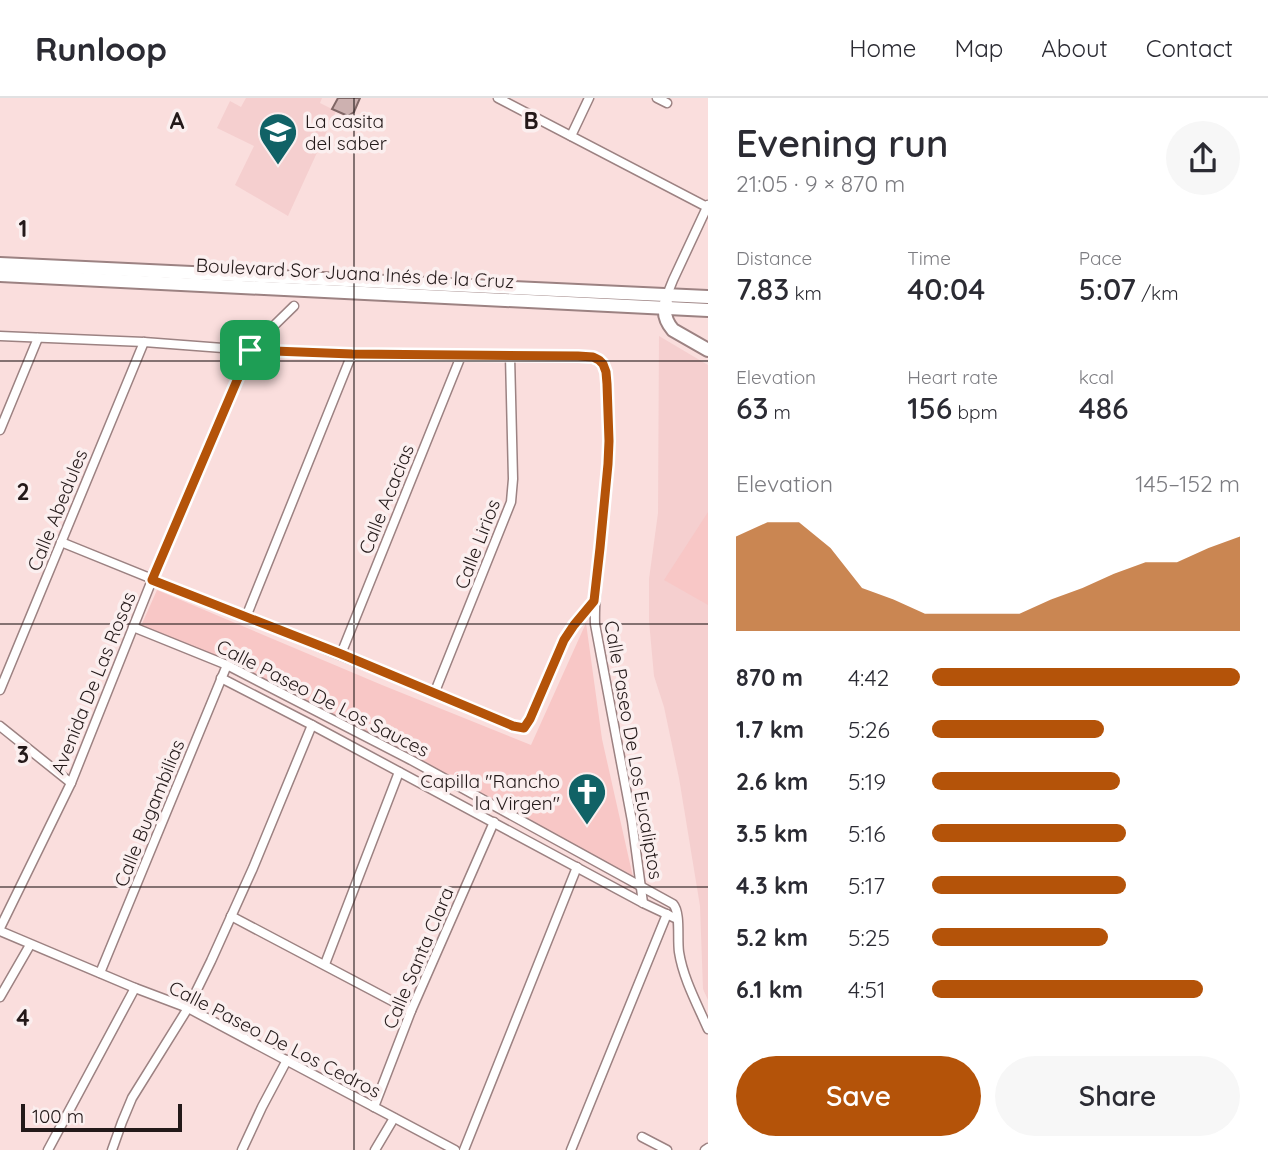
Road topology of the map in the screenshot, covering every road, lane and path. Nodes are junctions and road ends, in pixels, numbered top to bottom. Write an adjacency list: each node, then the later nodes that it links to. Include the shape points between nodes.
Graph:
1 (500, 98): 5 (street)
2 (589, 98): 5 (street)
3 (657, 98): 4 (street)
4 (667, 103)
5 (571, 136): 6 (street)
6 (708, 206): 11 (street)
7 (0, 264): 9 (main road, Boulevard Sor Juana Inés de la Cruz)
8 (0, 275): 9 (main road, Boulevard Sor Juana Inés de la Cruz)
9 (294, 284): 11 (main road, Boulevard Sor Juana Inés de la Cruz)
10 (708, 297): 11 (main road, Boulevard Sor Juana Inés de la Cruz)
11 (666, 302): 13 (main road, Boulevard Sor Juana Inés de la Cruz); 18 (main road, via 666,320 673,330)
12 (294, 306): 17 (street, Avenida De Las Rosas)
13 (708, 310)
14 (0, 336): 15 (street)
15 (38, 338): 16 (street); 22 (street)
16 (144, 342): 17 (street); 23 (street, Calle Abedules)
17 (250, 350): 19 (street); 24 (street, Avenida De Las Rosas)
18 (708, 350)
19 (352, 354): 20 (street); 26 (street)
20 (461, 355): 21 (street); 28 (street, Calle Acacias)
21 (509, 356): 25 (street, Calle Paseo De Los Eucaliptos, via 593,357 606,372 609,441); 32 (street, Calle Lirios, via 511,502)
22 (0, 430)
23 (61, 542): 24 (street); 31 (street, Calle Abedules)
24 (152, 580): 26 (street); 27 (street, Avenida De Las Rosas)
25 (594, 601): 32 (street, via 564,640 522,729); 39 (street, Calle Paseo De Los Eucaliptos, via 598,647)
26 (246, 617): 28 (street)
27 (133, 627): 29 (street, Calle Paseo De Los Sauces); 36 (street, Avenida De Las Rosas)
28 (341, 654): 32 (street)
29 (227, 665): 30 (street, Calle Bugambilias); 39 (street, Calle Paseo De Los Sauces)
30 (221, 678): 33 (street, Calle Paseo De Los Sauces); 47 (street, Calle Bugambilias)
31 (0, 690)
32 (434, 694)
33 (312, 725): 35 (street, Calle Paseo De Los Sauces); 42 (street)
34 (0, 726): 36 (street)
35 (400, 772): 37 (street, Calle Paseo De Los Sauces); 46 (street)
36 (71, 783): 44 (street, Avenida De Las Rosas)
37 (494, 822): 38 (street, Calle Paseo De Los Sauces); 51 (street, Calle Santa Clara)
38 (577, 867): 40 (street, Calle Paseo De Los Sauces); 62 (street)
39 (641, 885): 40 (street, Calle Paseo De Los Eucaliptos); 43 (street, Calle Paseo De Los Sauces, via 677,908)
40 (643, 903): 41 (street, Calle Paseo De Los Sauces)
41 (667, 914): 43 (street, Calle Paseo De Los Sauces); 63 (street)
42 (232, 916): 46 (street); 50 (street)
43 (677, 919): 52 (street, via 685,973)
44 (0, 930): 45 (street, Calle Paseo De Los Cedros)
45 (30, 944): 47 (street, Calle Paseo De Los Cedros); 49 (street)
46 (325, 964): 51 (street)
47 (100, 973): 48 (street, Calle Paseo De Los Cedros)
48 (135, 988): 50 (street, Calle Paseo De Los Cedros); 57 (street)
49 (0, 997)
50 (188, 1008): 53 (street, Calle Paseo De Los Cedros); 58 (street, via 132,1098)
51 (411, 1011): 54 (street, Calle Santa Clara)
52 (708, 1029)
53 (288, 1060): 54 (street, Calle Paseo De Los Cedros); 59 (street)
54 (374, 1107): 55 (street, Calle Paseo De Los Cedros)
55 (394, 1118): 60 (street); 61 (street, Calle Paseo De Los Cedros)
56 (642, 1137): 64 (street)
57 (48, 1150)
58 (112, 1150)
59 (242, 1150)
60 (374, 1150)
61 (454, 1150)
62 (464, 1150)
63 (571, 1150)
64 (667, 1150)

